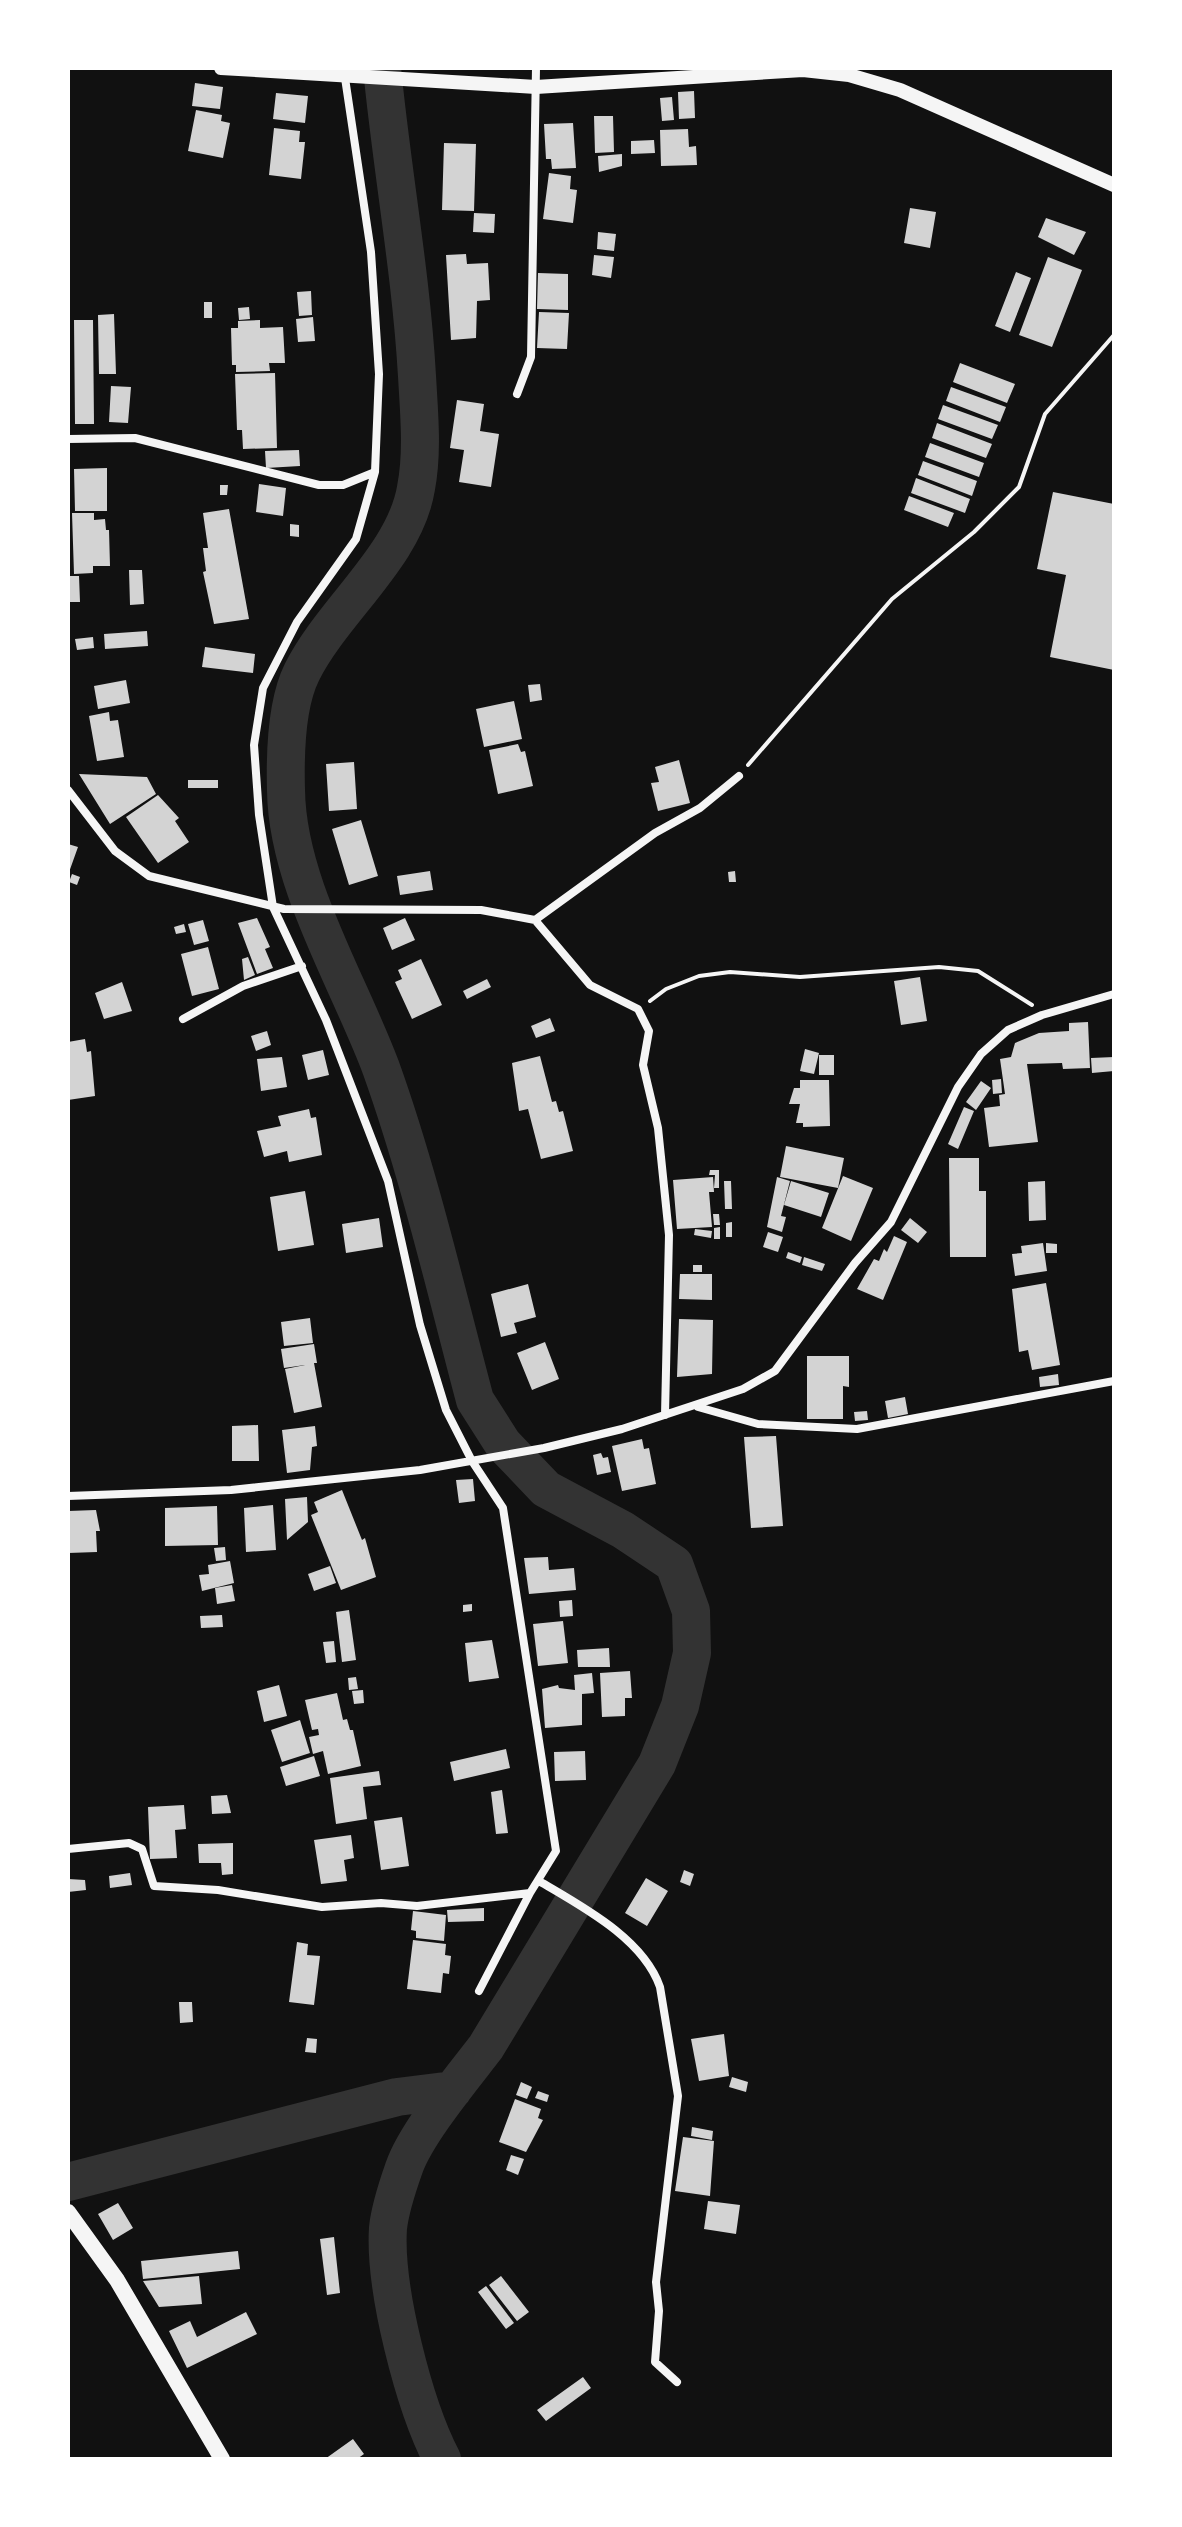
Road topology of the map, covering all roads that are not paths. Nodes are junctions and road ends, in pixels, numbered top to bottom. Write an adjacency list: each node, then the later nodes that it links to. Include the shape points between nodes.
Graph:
1 (221, 68): 3 (street)
2 (536, 68): 5 (street)
3 (349, 78): 4 (street); 9 (street, via 371,252 379,374)
4 (423, 78): 5 (street)
5 (536, 87): 6 (street, via 803,70 849,75 900,90); 7 (street, via 531,357)
6 (1114, 185)
7 (517, 394)
8 (68, 439): 9 (street, via 135,438 319,485 343,485)
9 (375, 472): 12 (street, via 356,539 297,622 258,705 256,783)
10 (739, 776): 13 (street)
11 (68, 790): 12 (street, via 115,851 149,876)
12 (273, 907): 13 (street, via 481,910); 14 (street)
13 (535, 920): 19 (street, via 590,985 638,1009 649,1031 643,1065 658,1128 669,1235)
14 (302, 966): 16 (street, via 243,986); 20 (street, via 388,1181 431,1364 446,1410)
15 (1114, 994): 18 (street, via 1008,1030 981,1054 958,1087 891,1222 775,1371)
16 (183, 1019)
17 (1114, 1381): 18 (street, via 857,1429 758,1424)
18 (696, 1406): 19 (street)
19 (665, 1415): 20 (street, via 544,1448)
20 (472, 1461): 21 (street, via 320,1483); 23 (street, via 503,1508 511,1548 556,1851)
21 (68, 1496)
22 (68, 1849): 24 (street, via 129,1843 142,1849 154,1886 322,1907 417,1906)
23 (539, 1881): 24 (street); 27 (street, via 595,1917 654,1970 678,2096 656,2282 655,2362)
24 (530, 1893): 25 (street)
25 (479, 1991)
26 (68, 2212): 28 (main road, via 117,2280)
27 (677, 2382)
28 (222, 2459)

